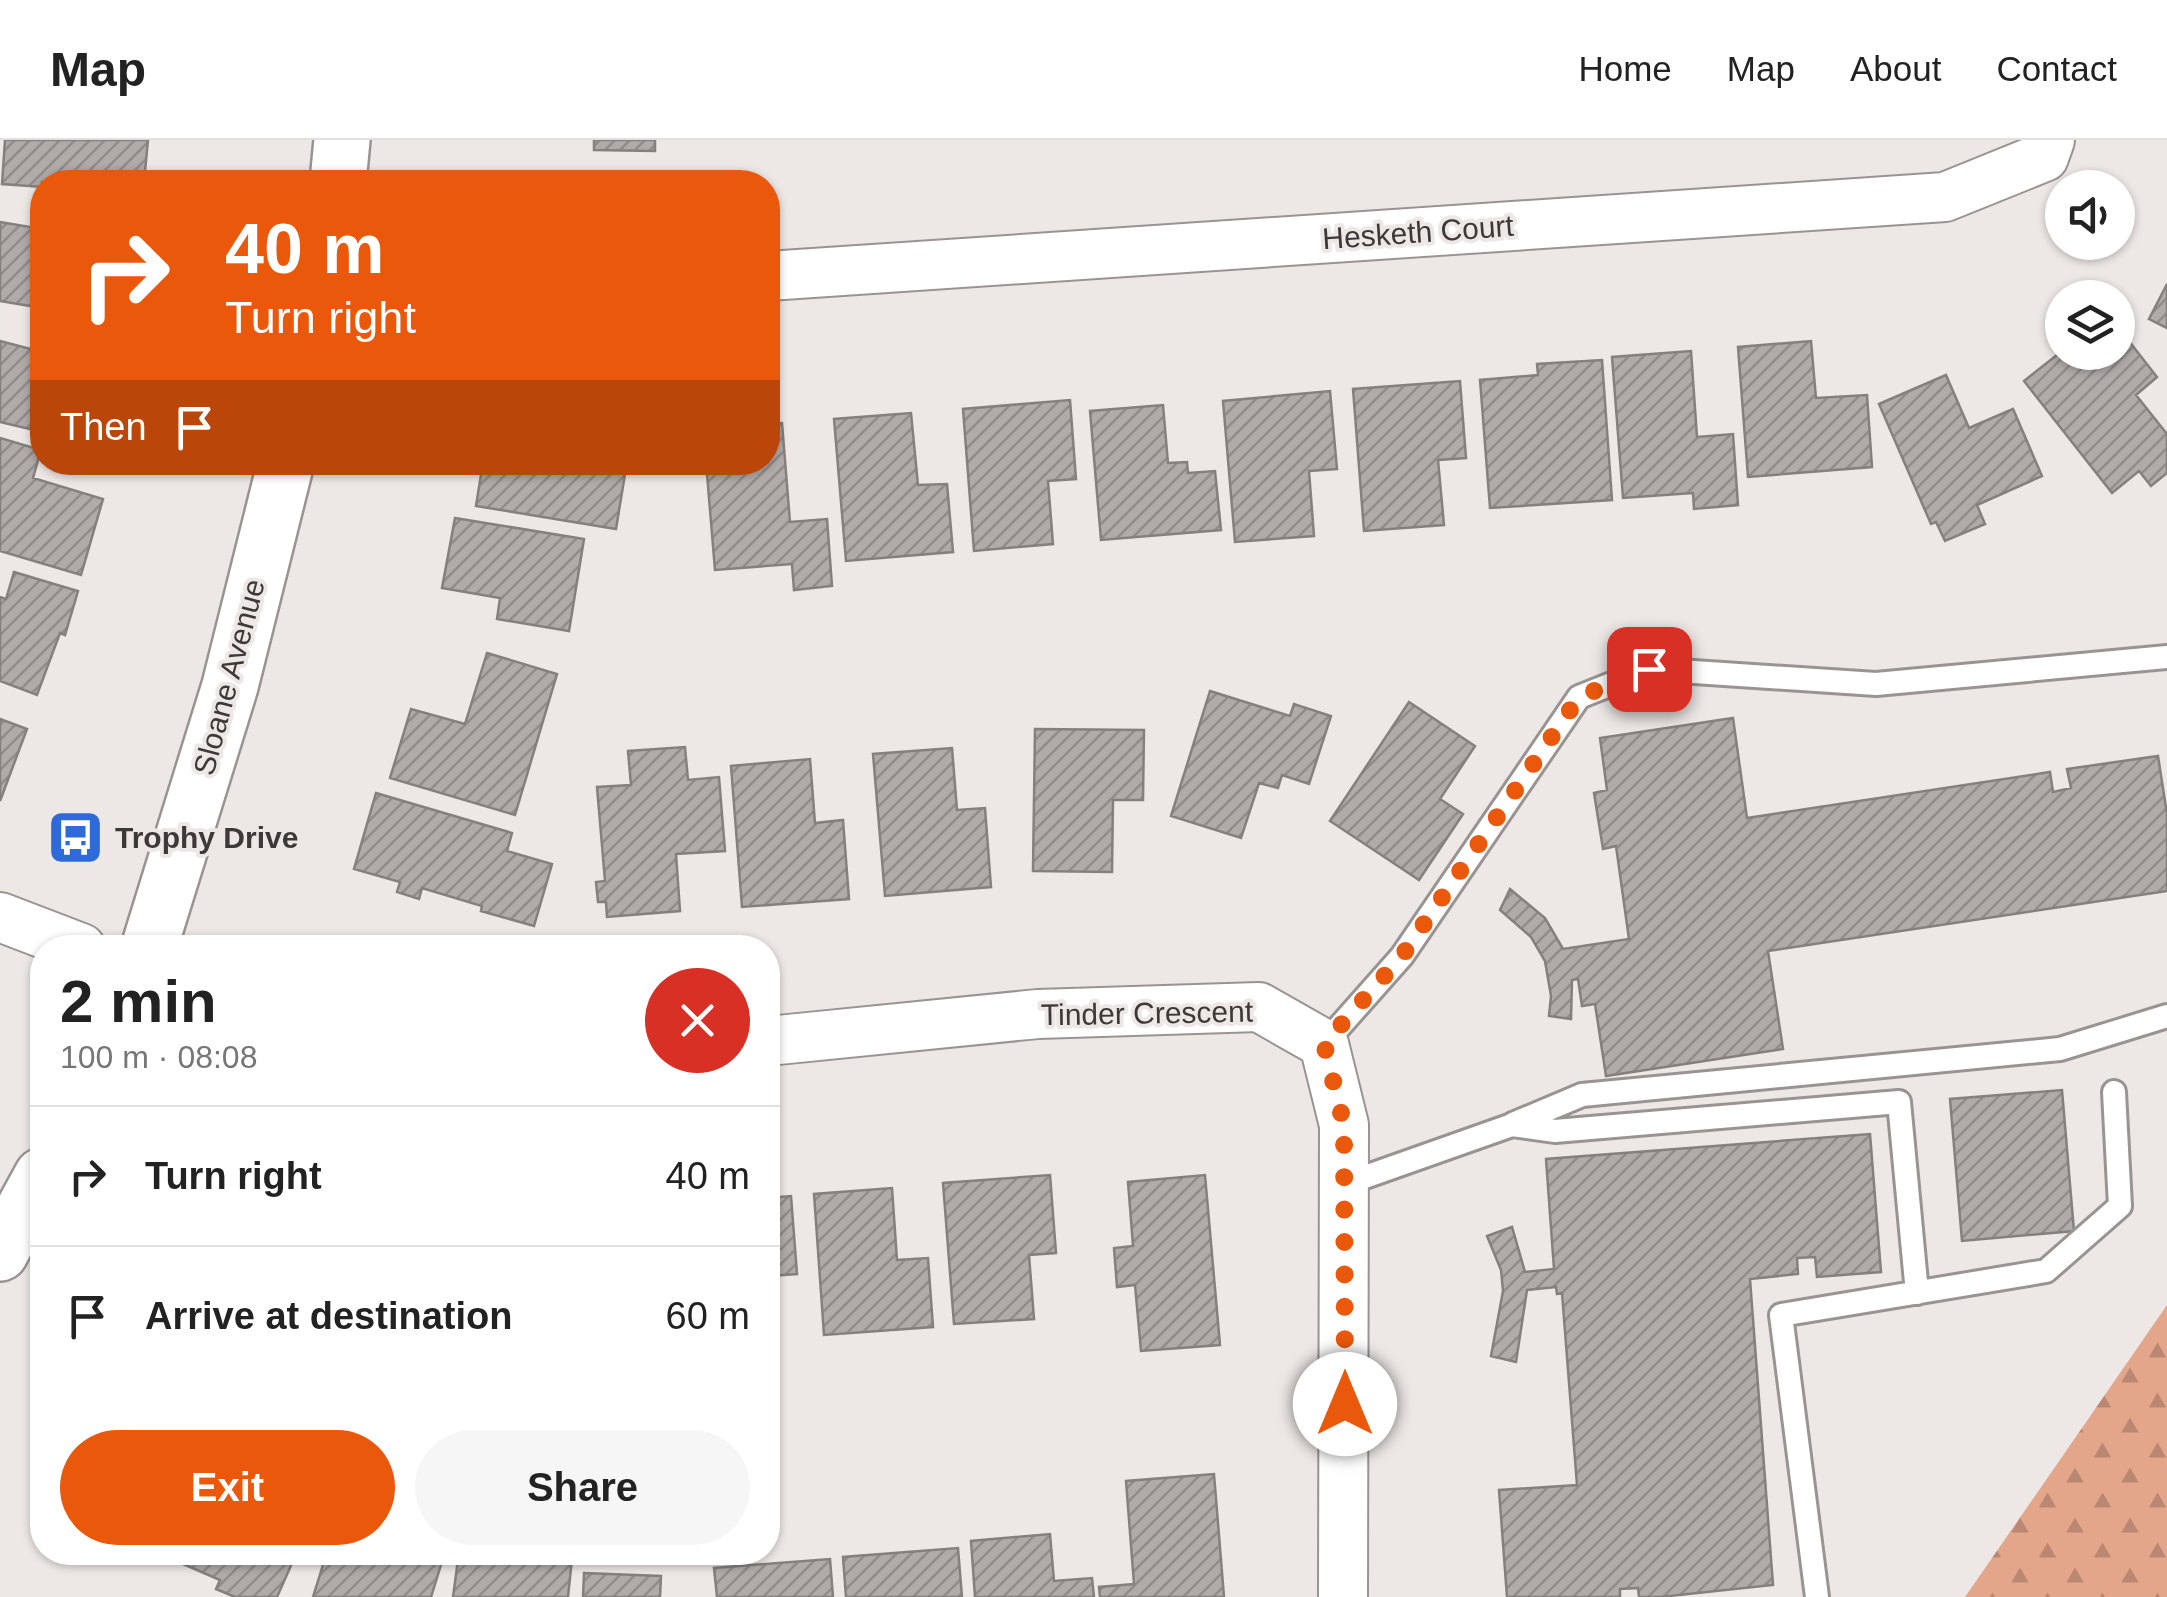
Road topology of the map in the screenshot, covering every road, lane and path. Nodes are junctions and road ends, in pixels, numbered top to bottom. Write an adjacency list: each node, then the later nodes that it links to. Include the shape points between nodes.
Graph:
1 (342, 140): 3 (street)
2 (2050, 140): 4 (street, Hesketh Court, via 2044,158 1945,197)
3 (339, 170)
4 (780, 275)
5 (283, 475): 9 (street, Sloane Avenue, via 230,686)
6 (2167, 658): 12 (lane, via 1876,684 1649,669 1579,697 1402,956)
7 (0, 917): 8 (street)
8 (47, 935)
9 (152, 935)
10 (2167, 1016): 14 (lane, via 2060,1049 1582,1096)
11 (780, 1040): 12 (street, Tinder Crescent, via 1038,1014 1259,1007)
12 (1324, 1044): 15 (street, via 1344,1125)
13 (2114, 1092): 18 (lane, via 2120,1206 2046,1272)
14 (1512, 1125): 15 (lane); 18 (lane, via 1555,1131 1898,1102)
15 (1345, 1184): 19 (street)
16 (30, 1198): 17 (street)
17 (0, 1254)
18 (1917, 1293): 20 (lane, via 1781,1315)
19 (1343, 1597)
20 (1817, 1597)

